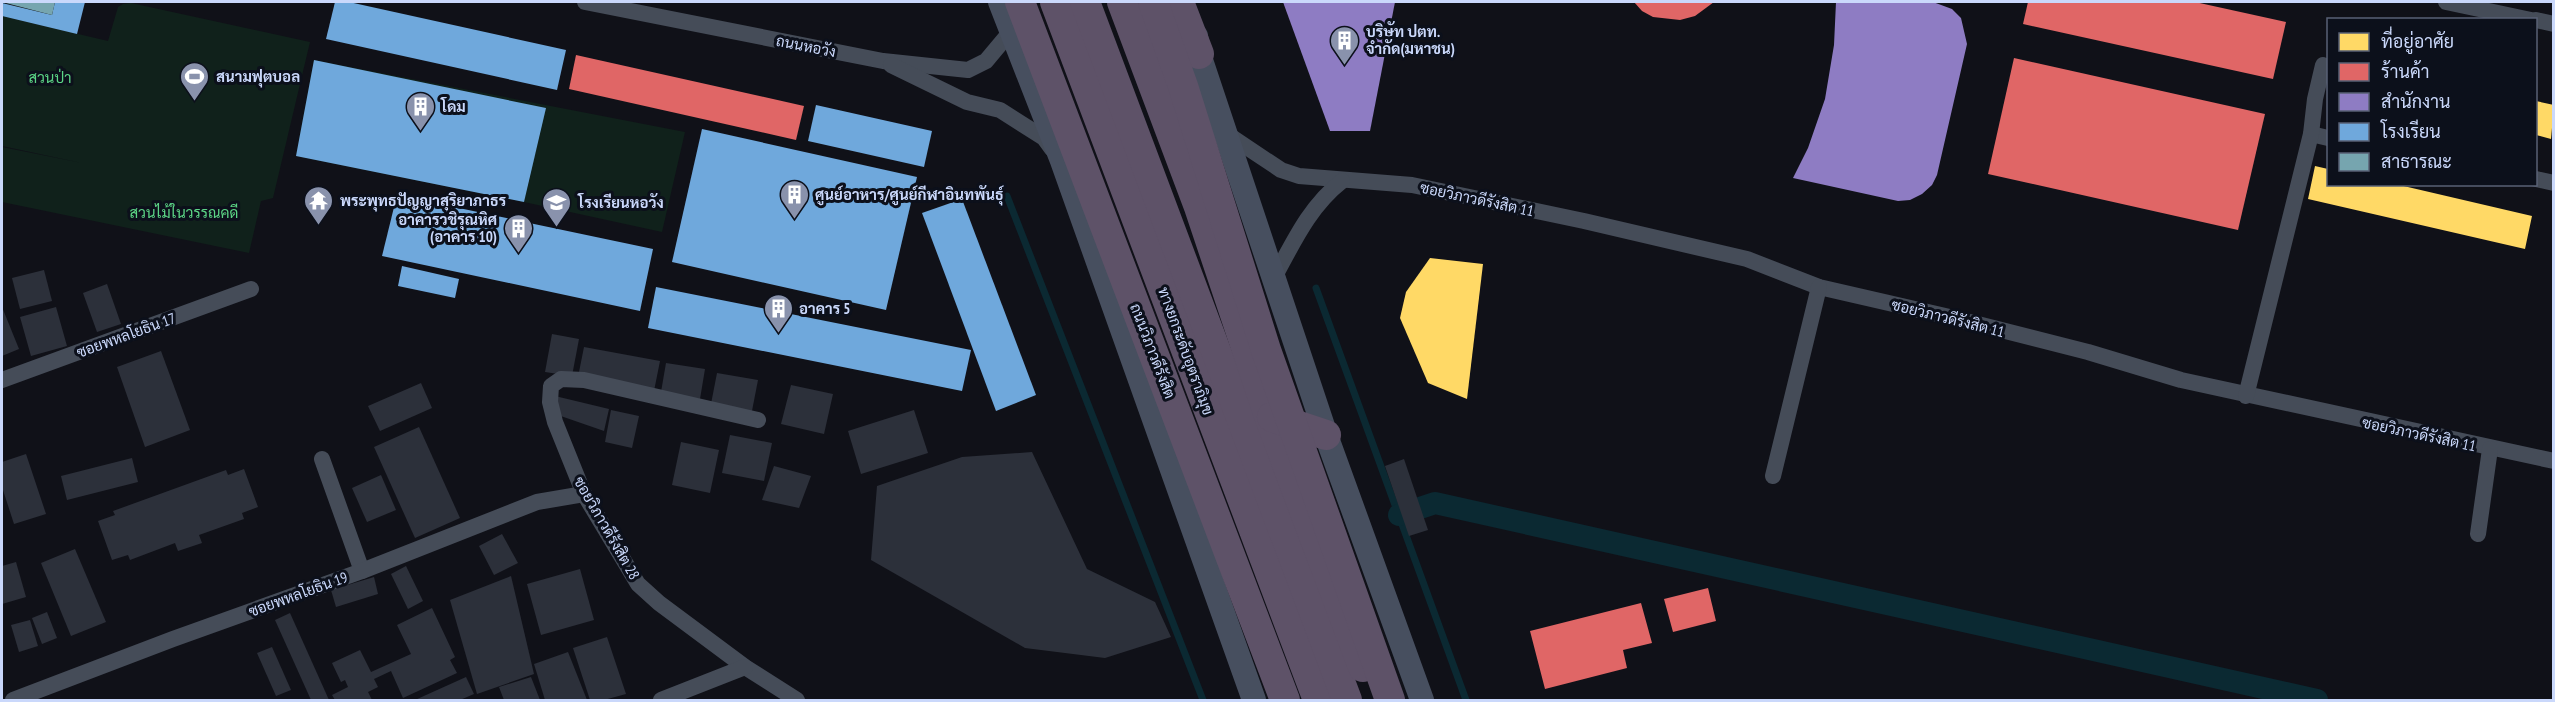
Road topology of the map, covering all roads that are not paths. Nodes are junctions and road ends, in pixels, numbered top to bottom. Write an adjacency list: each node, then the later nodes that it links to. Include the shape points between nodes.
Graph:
1 (585, 2): 16 (street, ถนนหอวัง)
2 (1000, 2): 14 (main road, ถนนวิภาวดีรังสิต)
3 (1020, 2): 45 (highway, ถนนวิภาวดีรังสิต)
4 (1055, 2): 46 (highway, ทางยกระดับอุตราภิมุข)
5 (1085, 2): 47 (highway, ทางยกระดับอุตราภิมุข)
6 (1122, 2): 30 (highway, via 1199,207)
7 (1153, 2): 49 (highway, bridge, via 1266,350)
8 (1179, 2): 15 (highway)
9 (1190, 2): 15 (main road)
10 (2446, 2): 11 (street)
11 (2522, 18)
12 (2537, 21): 13 (street)
13 (2553, 24)
14 (1012, 30): 16 (street, ถนนหอวัง, via 986,62 968,70); 21 (main road, ถนนวิภาวดีรังสิต)
15 (1199, 54): 18 (main road)
16 (883, 61): 21 (street, via 967,102 1000,110 1044,138)
17 (2323, 65): 19 (street)
18 (1227, 134): 23 (street, ซอยวิภาวดีรังสิต 11, via 1281,170); 25 (main road)
19 (2311, 134): 20 (street); 29 (street)
20 (2327, 138)
21 (1062, 161): 44 (main road, ถนนวิภาวดีรังสิต)
22 (2537, 179): 24 (street)
23 (1342, 181): 25 (street, via 1306,218); 26 (street, ซอยวิภาวดีรังสิต 11, via 1412,185 1584,220 1747,259)
24 (2553, 183)
25 (1275, 276): 32 (main road)
26 (1819, 287): 29 (street, ซอยวิภาวดีรังสิต 11, via 2088,352); 36 (street)
27 (251, 289): 28 (street, ซอยพหลโยธิน 17)
28 (2, 380)
29 (2246, 396): 33 (street, ซอยวิภาวดีรังสิต 11)
30 (1269, 416): 32 (highway); 48 (highway)
31 (758, 420): 37 (street, ซอยวิภาวดีรังสิต 28, via 584,380 561,379 551,386 550,402)
32 (1326, 435): 50 (main road)
33 (2490, 449): 35 (street, ซอยวิภาวดีรังสิต 11); 38 (street)
34 (322, 459): 39 (street)
35 (2553, 461)
36 (1773, 476)
37 (584, 494): 39 (street, ซอยพหลโยธิน 19, via 537,502); 40 (street, ซอยวิภาวดีรังสิต 28, via 638,584)
38 (2478, 534)
39 (362, 571): 41 (street, ซอยพหลโยธิน 19)
40 (745, 667): 42 (street); 43 (street, ซอยวิภาวดีรังสิต 28)
41 (13, 700)
42 (661, 700)
43 (797, 700)
44 (1254, 700)
45 (1286, 700)
46 (1318, 700)
47 (1347, 700)
48 (1376, 700)
49 (1390, 700)
50 (1422, 700)

